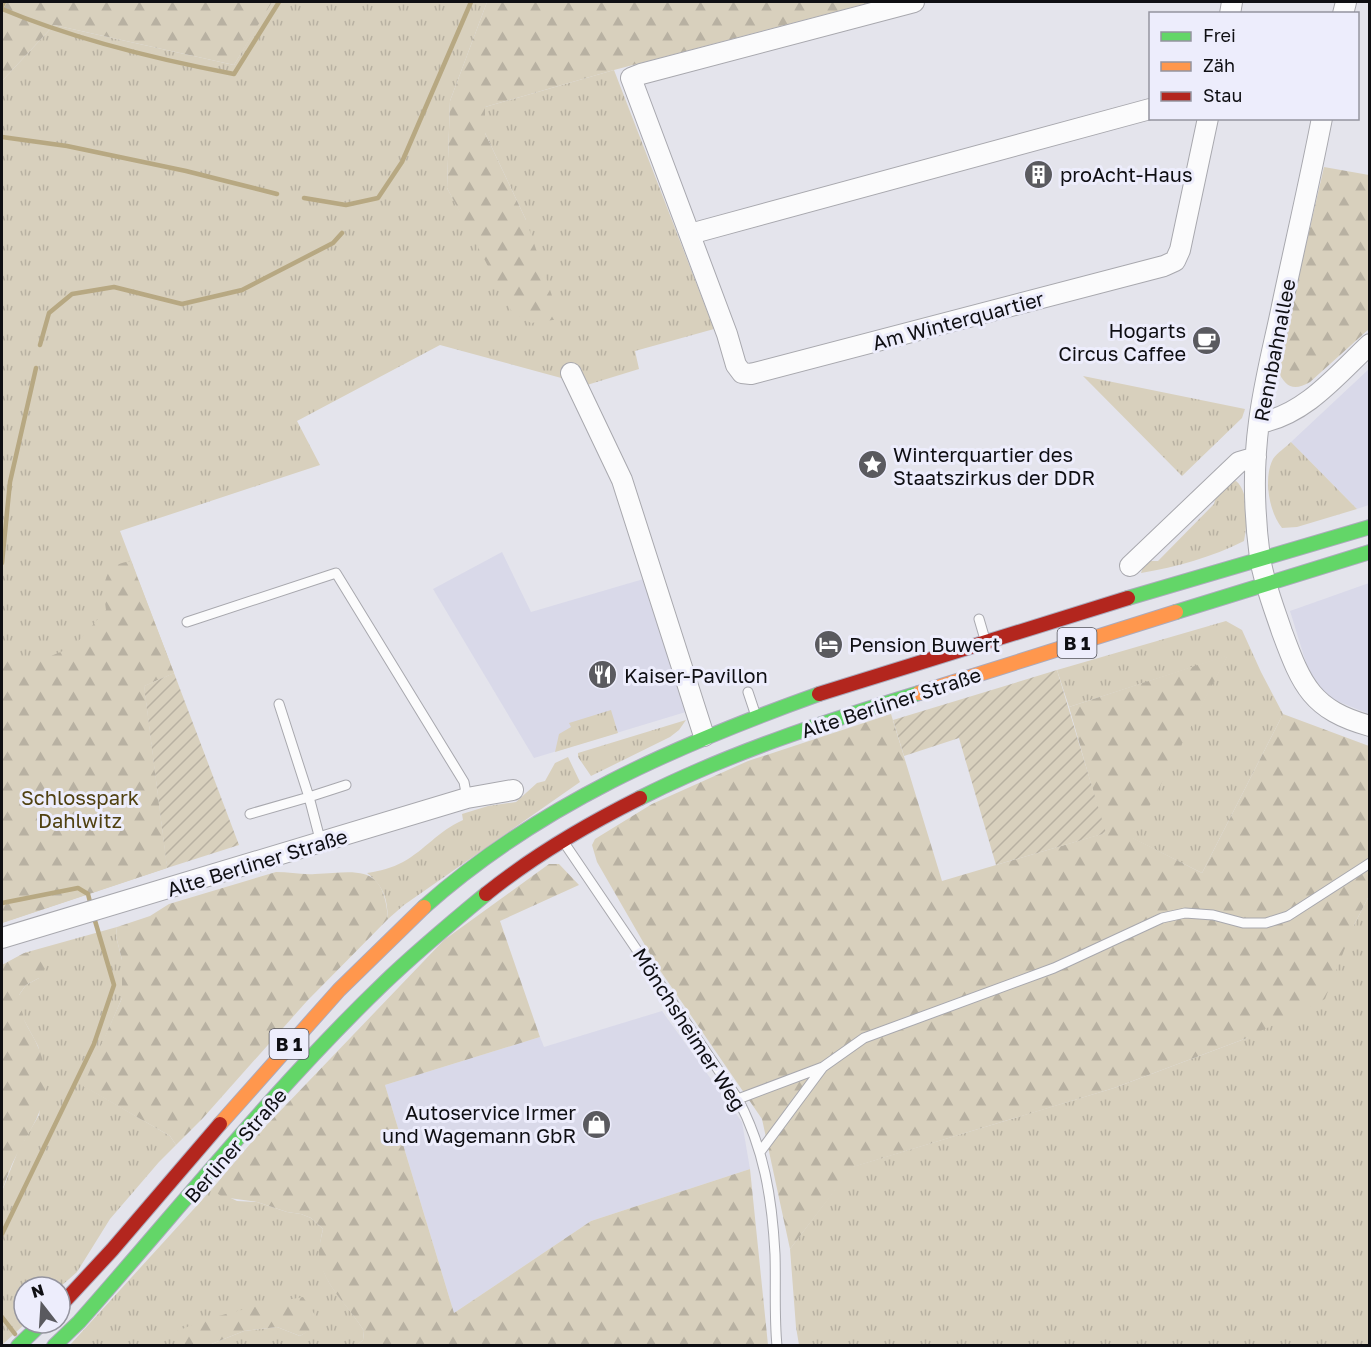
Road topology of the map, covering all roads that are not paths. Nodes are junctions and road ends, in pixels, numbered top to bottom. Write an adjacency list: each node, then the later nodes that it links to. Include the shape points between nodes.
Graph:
1 (914, 2): 5 (street, Am Winterquartier, via 631,78)
2 (1149, 109): 5 (street)
3 (1208, 120): 5 (street, Am Winterquartier, via 1175,261 752,374 742,373 736,365)
4 (1322, 120): 8 (street, Rennbahnallee)
5 (690, 234)
6 (1370, 344): 8 (street, via 1299,408)
7 (571, 373): 22 (street, via 622,480)
8 (1259, 423): 9 (street, Rennbahnallee)
9 (1256, 457): 12 (street, Rennbahnallee); 13 (street, via 1239,462)
10 (1370, 527): 12 (main road, B 1)
11 (1370, 552): 14 (main road, B 1)
12 (1260, 558): 14 (street, Rennbahnallee); 17 (main road, Alte Berliner Straße / B 1)
13 (1130, 566)
14 (1266, 584): 21 (street, Rennbahnallee, via 1293,662 1314,698 1350,721); 29 (main road, Alte Berliner Straße / B 1, via 801,730 650,791)
15 (979, 619): 17 (lane)
16 (187, 622): 26 (lane, via 336,573 464,782)
17 (985, 641): 20 (main road, Alte Berliner Straße / B 1)
18 (748, 692): 20 (lane)
19 (279, 704): 25 (lane)
20 (756, 715): 22 (main road, Alte Berliner Straße / B 1)
21 (1370, 726)
22 (704, 736): 28 (main road, Alte Berliner Straße / B 1, via 644,762)
23 (346, 785): 25 (lane)
24 (513, 790): 26 (street, Alte Berliner Straße)
25 (309, 797): 27 (lane); 30 (lane)
26 (467, 798): 30 (street, Alte Berliner Straße)
27 (250, 814)
28 (544, 816): 36 (main road, Berliner Straße / B 1, via 476,864 369,958 312,1017)
29 (562, 839): 34 (lane, Mönchsheimer Weg); 39 (main road, Berliner Straße / B 1, via 462,912 357,1009 80,1322)
30 (321, 843): 32 (street, Alte Berliner Straße)
31 (1370, 863): 33 (lane, via 1288,916 1266,923 1185,913 1162,918 1054,968 864,1038)
32 (2, 938)
33 (823, 1067): 34 (lane); 35 (lane)
34 (738, 1099): 35 (lane, Mönchsheimer Weg)
35 (760, 1152): 40 (lane, Mönchsheimer Weg, via 775,1252)
36 (72, 1294)
37 (29, 1335): 38 (main road)
38 (18, 1346)
39 (54, 1346)
40 (777, 1346)

